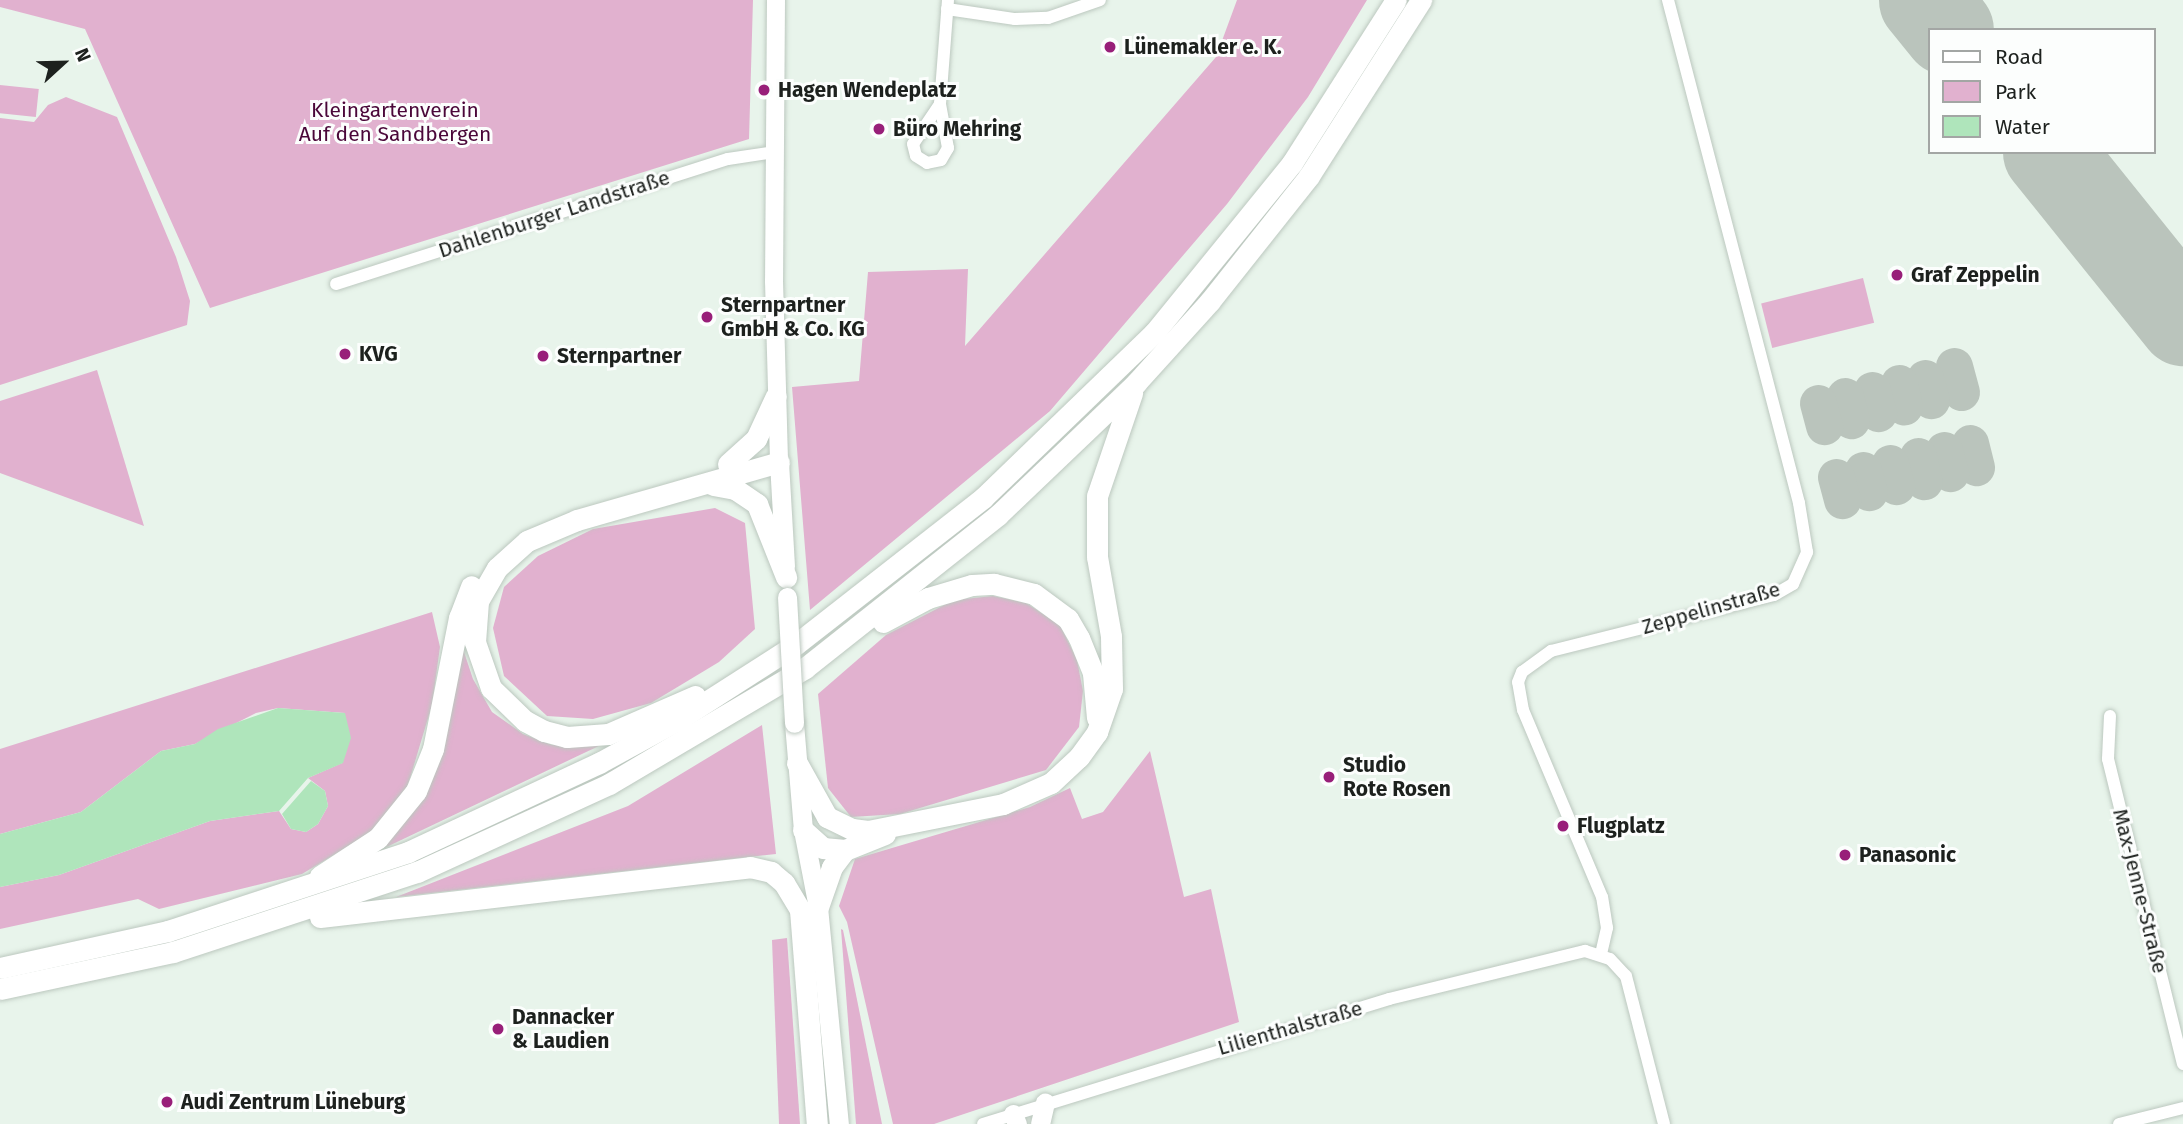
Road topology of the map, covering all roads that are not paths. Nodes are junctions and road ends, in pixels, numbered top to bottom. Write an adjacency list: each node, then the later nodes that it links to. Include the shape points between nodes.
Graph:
1 (776, 0): 8 (main road)
2 (1100, 0): 6 (street, via 1048,18 1015,19)
3 (1396, 0): 17 (highway, via 1292,163 1202,277 1125,363 946,530)
4 (1421, 0): 10 (highway, via 1309,176 1241,264)
5 (1668, 0): 26 (street, Zeppelinstraße, via 1792,477 1807,552 1793,584 1774,595 1551,651 1522,673 1518,682 1522,710 1602,897 1607,928)
6 (947, 4): 7 (street)
7 (940, 104)
8 (775, 152): 9 (street, Dahlenburger Landstraße, via 715,163); 11 (main road)
9 (336, 284)
10 (1136, 383): 16 (highway, via 998,515); 19 (highway, via 1114,435 1097,496 1097,558 1114,662 1107,711)
11 (776, 390): 12 (main road); 13 (highway, via 755,439)
12 (779, 463): 13 (highway); 14 (highway); 15 (main road)
13 (728, 464): 24 (highway, via 549,522 503,547 476,576 466,598 433,749 416,791 378,838)
14 (700, 484): 15 (highway, via 735,489 757,504); 17 (highway, via 552,529 509,555 478,601 475,642 480,664 491,688 525,721 567,737 629,728)
15 (786, 587): 20 (main road, bridge)
16 (840, 642): 19 (highway, via 858,638 905,609 951,590 994,584 1015,587 1052,606 1079,638 1095,681); 24 (highway, via 769,692 577,801 417,872)
17 (762, 667): 24 (highway, via 678,720 545,791)
18 (2110, 716): 29 (street, Max-Jenne-Straße, via 2108,759)
19 (1097, 732): 21 (highway, via 1051,783 1003,804)
20 (797, 763): 21 (highway, via 809,791 827,817 838,824 868,831); 22 (main road)
21 (903, 827): 23 (highway)
22 (803, 830): 23 (highway, via 823,848); 25 (main road)
23 (845, 850): 25 (highway)
24 (296, 904): 25 (highway, via 322,917 750,867 771,873); 27 (highway); 28 (highway, via 173,952)
25 (808, 909): 33 (highway); 34 (main road)
26 (1601, 954): 30 (street, Lilienthalstraße, via 1569,952 1477,975); 37 (street, via 1619,966 1632,992)
27 (0, 968)
28 (0, 989)
29 (2183, 1064)
30 (1045, 1103): 32 (street, Lilienthalstraße); 36 (main road)
31 (2183, 1108): 38 (street)
32 (1015, 1119): 35 (street, Lilienthalstraße)
33 (817, 1124)
34 (839, 1124)
35 (983, 1124)
36 (1040, 1124)
37 (1664, 1124)
38 (2119, 1124)

